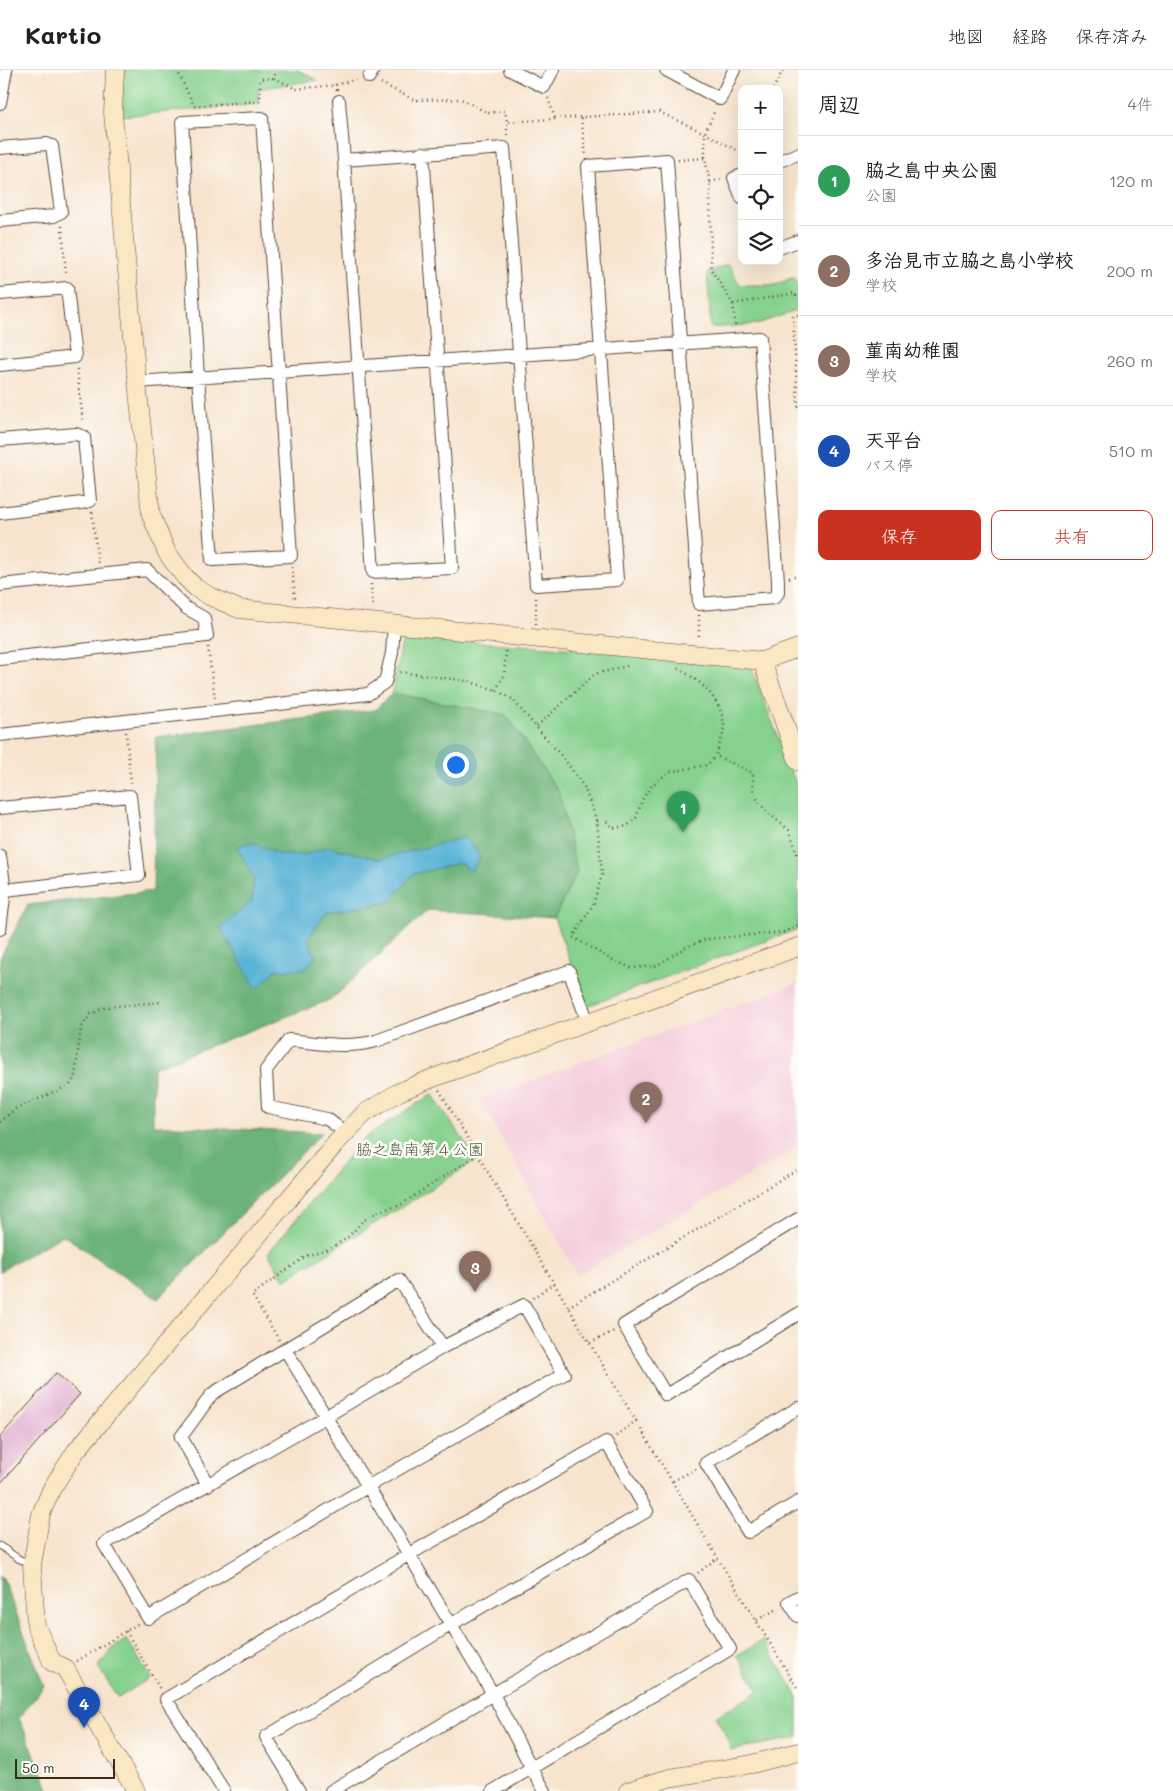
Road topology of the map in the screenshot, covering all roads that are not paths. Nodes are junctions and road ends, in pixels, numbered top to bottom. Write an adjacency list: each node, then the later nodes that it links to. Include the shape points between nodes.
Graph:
1 (6, 70): 8 (street)
2 (115, 70): 28 (street, via 113,113)
3 (510, 70): 4 (street, via 544,87)
4 (552, 70)
5 (666, 70): 6 (street, via 720,99)
6 (734, 70)
7 (339, 101): 12 (street)
8 (0, 103)
9 (0, 148): 16 (street, via 52,146 61,212 54,216)
10 (423, 153): 12 (street); 22 (street, via 504,148); 23 (street)
11 (798, 154): 13 (street)
12 (344, 160): 25 (street)
13 (783, 160)
14 (738, 176): 15 (street, via 734,178)
15 (738, 188)
16 (0, 222)
17 (798, 241): 18 (street)
18 (783, 247)
19 (0, 294): 24 (street, via 67,288 75,357)
20 (681, 345): 20 (street, via 760,338 778,593 774,598 699,604); 21 (street); 21 (street, via 667,160 588,166)
21 (601, 349): 22 (street); 22 (street, via 617,580 536,585)
22 (520, 354): 23 (street)
23 (439, 360): 25 (street); 25 (street, via 452,568 374,572)
24 (0, 365)
25 (359, 366): 26 (street)
26 (280, 372): 27 (street); 27 (street, via 291,556 212,560); 27 (street, via 262,118 182,122)
27 (198, 377): 28 (street)
28 (137, 382): 32 (street, via 151,515 167,553 196,588 240,609)
29 (0, 440): 30 (street, via 76,434 84,437 90,500)
30 (0, 513)
31 (0, 585): 34 (street, via 147,570 186,608 204,618 207,636)
32 (394, 625): 35 (street); 36 (street, via 392,654 385,682 368,694)
33 (798, 648): 35 (street)
34 (0, 659)
35 (762, 661): 37 (street)
36 (0, 735)
37 (798, 761)
38 (0, 808): 40 (street, via 130,796 139,876)
39 (0, 856): 40 (street)
40 (5, 890): 41 (street)
41 (0, 929)
42 (798, 947): 43 (street)
43 (588, 1022): 44 (street, via 399,1092 365,1113); 44 (street, via 568,971 369,1043 345,1046 289,1040 266,1070 268,1107 328,1119)
44 (346, 1133): 56 (street, via 76,1451 52,1488 41,1514)
45 (798, 1219): 46 (street, via 624,1325 666,1395)
46 (798, 1314)
47 (443, 1347): 48 (street, via 399,1280); 50 (street); 52 (street, via 524,1305 564,1374)
48 (285, 1350): 50 (street); 51 (street, via 212,1394 181,1437)
49 (798, 1408): 53 (street, via 706,1463 748,1532)
50 (325, 1417): 51 (street); 52 (street)
51 (208, 1485): 52 (street, via 104,1544 148,1618)
52 (367, 1487): 55 (street)
53 (798, 1502)
54 (0, 1546): 56 (lane)
55 (408, 1555): 59 (street); 59 (street, via 606,1442 648,1511); 64 (street, via 166,1698)
56 (32, 1565): 63 (street, via 36,1626 52,1662 65,1668)
57 (794, 1599): 58 (street)
58 (798, 1616)
59 (450, 1625): 60 (street); 65 (street, via 266,1737)
60 (492, 1694): 62 (street); 62 (street, via 689,1580 730,1649); 66 (street)
61 (798, 1752): 69 (street, via 752,1764 669,1778)
62 (532, 1768): 67 (street); 68 (street)
63 (136, 1791)
64 (224, 1791)
65 (299, 1791)
66 (331, 1791)
67 (493, 1791)
68 (545, 1791)
69 (628, 1791)

